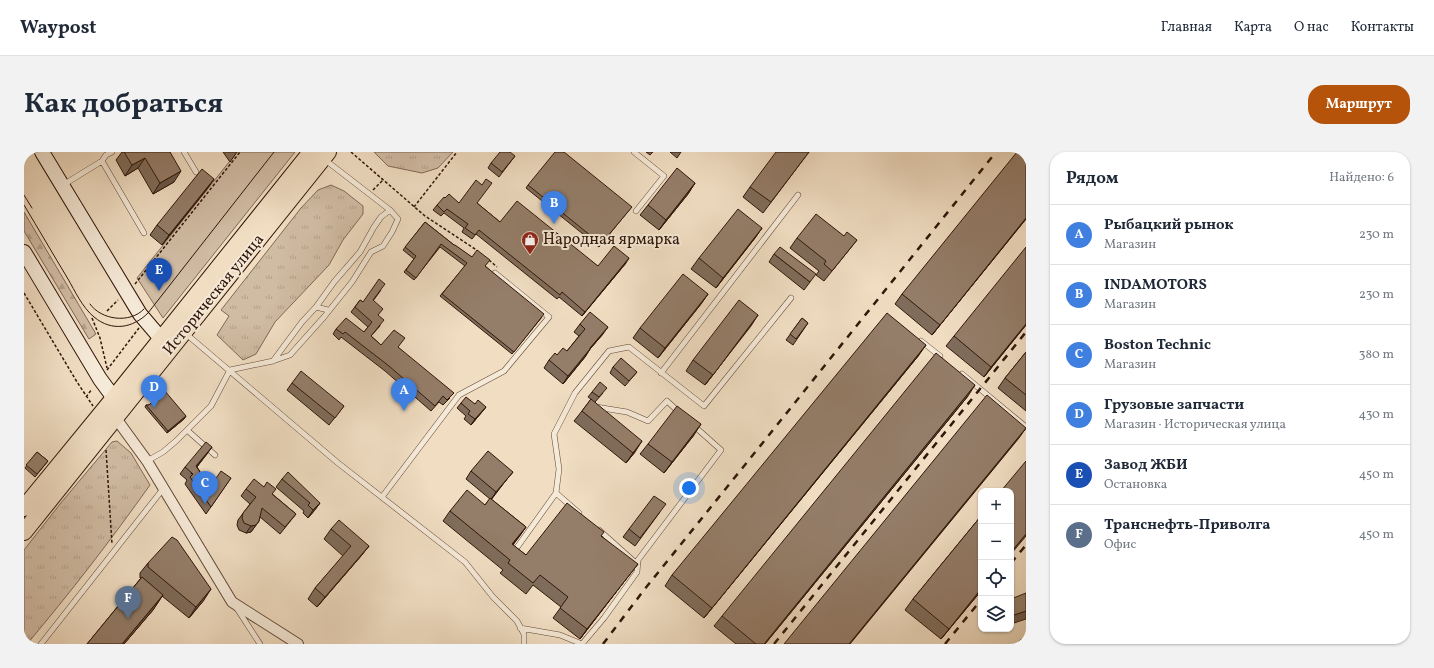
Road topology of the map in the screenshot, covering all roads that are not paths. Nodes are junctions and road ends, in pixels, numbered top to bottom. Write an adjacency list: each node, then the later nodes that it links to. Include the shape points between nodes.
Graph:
1 (42, 152): 8 (main road)
2 (112, 152): 6 (lane)
3 (184, 152): 7 (lane)
4 (634, 152): 11 (lane, via 664,176)
5 (321, 154): 10 (lane); 18 (highway, Историческая улица); 20 (highway, Историческая улица)
6 (102, 161): 8 (lane); 12 (lane)
7 (196, 172)
8 (62, 186): 20 (main road, via 144,320)
9 (798, 195): 25 (lane)
10 (390, 210): 16 (lane, via 381,217 360,252); 17 (lane, via 398,219 392,232 383,246 371,252 352,282)
11 (636, 211)
12 (144, 233)
13 (24, 252): 27 (main road, via 104,374)
14 (495, 273): 36 (lane, via 549,317 504,371 459,395)
15 (791, 298): 25 (lane, via 704,406)
16 (316, 307): 17 (lane); 22 (lane)
17 (328, 310): 22 (lane, via 290,355)
18 (184, 333): 20 (highway, Историческая улица); 24 (lane)
19 (919, 339): 21 (lane)
20 (166, 344): 27 (highway, Историческая улица)
21 (943, 359)
22 (273, 360): 24 (lane)
23 (956, 369): 30 (lane)
24 (230, 370): 31 (lane, via 212,406); 36 (lane, via 338,463)
25 (661, 373): 35 (lane, via 629,347 609,351 576,393 554,434 559,469)
26 (592, 406): 28 (lane, via 627,412 648,421 667,401)
27 (113, 409): 33 (street); 37 (highway, Историческая улица); 40 (highway, Историческая улица)
28 (683, 416)
29 (689, 421): 42 (lane, via 721,450)
30 (1026, 427)
31 (188, 430): 32 (lane); 33 (lane, via 163,452)
32 (214, 455)
33 (147, 461): 34 (street)
34 (163, 489): 43 (street); 45 (lane)
35 (556, 493): 38 (lane); 41 (lane)
36 (382, 497): 44 (lane, via 465,562 493,597 517,621)
37 (24, 508)
38 (585, 518)
39 (597, 528): 42 (lane)
40 (24, 532)
41 (512, 554)
42 (637, 564): 44 (lane, via 637,572 582,644 560,635)
43 (232, 602): 46 (lane); 47 (street)
44 (520, 628): 48 (lane, via 524,634)
45 (41, 644)
46 (260, 644)
47 (298, 644)
48 (524, 644)

